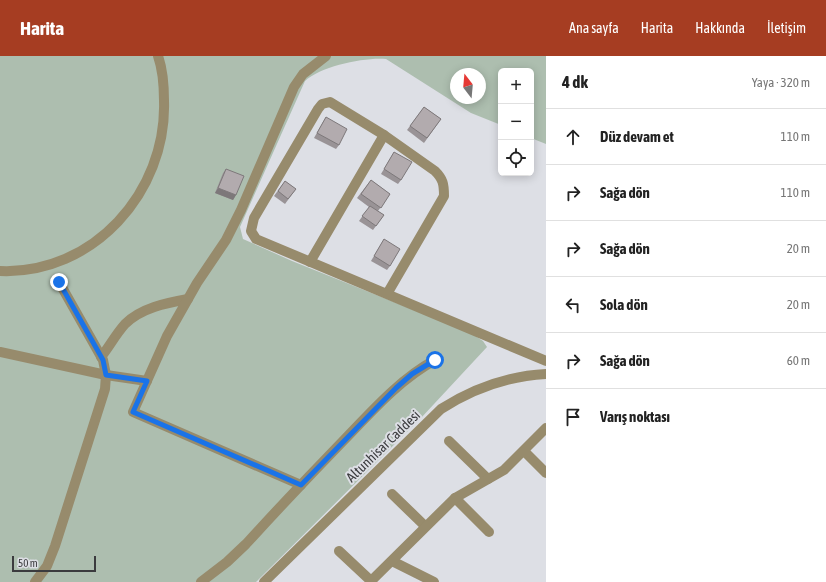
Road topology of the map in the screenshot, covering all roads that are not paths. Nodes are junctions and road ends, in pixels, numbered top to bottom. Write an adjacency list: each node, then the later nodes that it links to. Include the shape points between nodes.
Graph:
1 (158, 56): 5 (street, via 164,85 165,112 162,137 148,178 120,222 93,244 68,257 39,268)
2 (326, 56): 8 (street, via 303,74 294,87 226,240)
3 (384, 135): 4 (street); 4 (street, via 330,102 322,104 267,195 252,226 251,231 256,239); 7 (street, via 435,171 444,186 444,196)
4 (310, 262): 7 (street)
5 (0, 271)
6 (59, 282): 10 (street)
7 (387, 294): 12 (street)
8 (188, 299): 10 (street, via 152,308 135,316 124,325); 15 (street, via 167,336)
9 (0, 352): 14 (street)
10 (101, 357): 14 (street)
11 (435, 360): 21 (street, via 412,374 396,388)
12 (546, 361)
13 (546, 374): 31 (street, Altunhisar Caddesi, via 524,375 499,381 457,398 441,409)
14 (106, 375): 15 (street); 29 (street, via 105,389 55,546 47,566)
15 (147, 381): 21 (street, via 133,412)
16 (546, 428): 18 (street)
17 (449, 441): 20 (street)
18 (524, 451): 19 (street); 20 (street, via 504,470)
19 (546, 474)
20 (488, 479): 23 (street)
21 (301, 485): 30 (street, via 246,544)
22 (392, 494): 24 (street)
23 (455, 498): 24 (street); 25 (street)
24 (426, 526): 27 (street)
25 (489, 532)
26 (340, 551): 28 (street)
27 (392, 560): 28 (street); 32 (street)
28 (370, 581)
29 (35, 582)
30 (201, 582)
31 (264, 582)
32 (434, 582)

